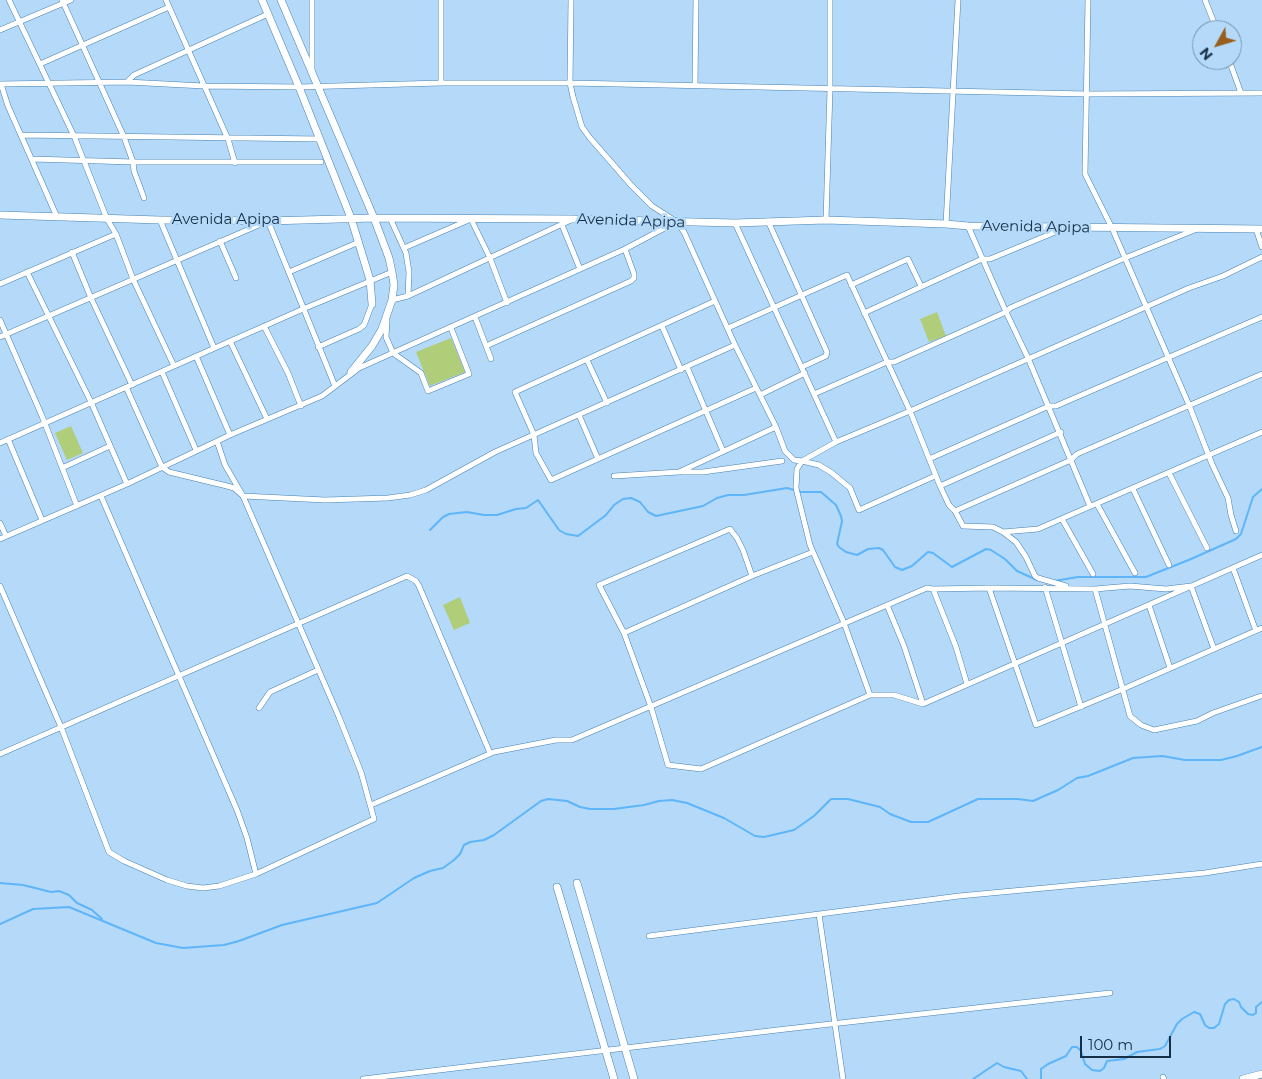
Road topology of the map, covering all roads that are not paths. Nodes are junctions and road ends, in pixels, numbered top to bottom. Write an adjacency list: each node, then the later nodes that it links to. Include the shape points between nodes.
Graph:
1 (9, 0): 18 (street)
2 (71, 0): 14 (street)
3 (167, 0): 15 (street)
4 (262, 0): 16 (street)
5 (281, 0): 24 (street)
6 (312, 0): 24 (street)
7 (441, 0): 27 (street)
8 (571, 0): 28 (street)
9 (696, 0): 33 (street)
10 (830, 0): 35 (street)
11 (958, 0): 36 (street)
12 (1088, 0): 39 (street)
13 (1205, 0): 17 (street)
14 (63, 2): 18 (street); 20 (street)
15 (170, 7): 20 (street); 21 (street)
16 (268, 14): 21 (street); 34 (street)
17 (1213, 20)
18 (19, 22): 19 (street); 22 (street)
19 (0, 30)
20 (81, 45): 22 (street); 30 (street)
21 (188, 49): 25 (street); 31 (street)
22 (40, 64): 26 (street)
23 (1232, 70): 37 (street)
24 (312, 72): 32 (street)
25 (126, 82): 30 (street); 31 (street)
26 (49, 83): 29 (street); 30 (street); 41 (street)
27 (441, 83): 28 (street); 32 (street)
28 (570, 83): 33 (street); 63 (street, via 580,121 590,138 652,206)
29 (0, 84): 40 (street)
30 (99, 84): 42 (street)
31 (204, 86): 34 (street); 43 (street)
32 (319, 86): 34 (street); 54 (street)
33 (694, 86): 35 (street)
34 (299, 87): 44 (street)
35 (830, 89): 36 (street); 60 (street)
36 (954, 91): 39 (street); 65 (street)
37 (1240, 93): 38 (street); 39 (street)
38 (1262, 93)
39 (1087, 94): 69 (street, via 1085,174)
40 (21, 135): 41 (street); 45 (street)
41 (74, 136): 42 (street); 46 (street)
42 (124, 137): 43 (street); 47 (street)
43 (228, 139): 44 (street); 48 (street)
44 (319, 139): 53 (street)
45 (32, 159): 46 (street); 52 (street)
46 (84, 160): 47 (street); 56 (street)
47 (133, 162): 48 (street); 50 (street)
48 (235, 162): 49 (street)
49 (321, 162)
50 (144, 198)
51 (1, 214): 52 (street, Avenida Apipa)
52 (57, 217): 56 (street, Avenida Apipa)
53 (351, 218): 54 (street, Avenida Apipa); 61 (street, Avenida Apipa); 74 (street)
54 (374, 218): 55 (street, Avenida Apipa); 87 (street)
55 (390, 218): 57 (street, Avenida Apipa); 76 (street)
56 (108, 219): 59 (street, Avenida Apipa); 72 (street)
57 (471, 219): 58 (street, Avenida Apipa); 76 (street); 80 (street)
58 (573, 219): 63 (street, Avenida Apipa); 66 (street)
59 (160, 220): 61 (street, Avenida Apipa); 83 (street)
60 (826, 220): 62 (street, Avenida Apipa); 65 (street, Avenida Apipa)
61 (268, 221): 73 (street); 86 (street)
62 (768, 221): 64 (street, Avenida Apipa); 94 (street)
63 (677, 222): 64 (street, Avenida Apipa); 77 (street); 98 (street)
64 (734, 222): 102 (street)
65 (946, 224): 67 (street, Avenida Apipa)
66 (562, 225): 80 (street); 84 (street)
67 (968, 226): 68 (street, Avenida Apipa); 82 (street)
68 (1068, 227): 69 (street, Avenida Apipa); 82 (street, via 990,259)
69 (1112, 228): 70 (street, Avenida Apipa); 81 (street)
70 (1199, 228): 71 (street, Avenida Apipa); 81 (street)
71 (1259, 229): 75 (street)
72 (116, 234): 78 (street); 89 (street)
73 (220, 241): 83 (street); 88 (street)
74 (359, 242): 86 (street); 90 (street)
75 (1262, 247)
76 (404, 248): 95 (street, via 409,272)
77 (625, 250): 84 (street); 119 (street, via 634,274 632,281)
78 (72, 252): 85 (street); 96 (street)
79 (1262, 257): 101 (street)
80 (490, 258): 95 (street); 99 (street)
81 (1125, 258): 101 (street); 104 (street)
82 (982, 259): 93 (street); 104 (street)
83 (177, 260): 89 (street); 121 (street)
84 (580, 269): 99 (street)
85 (27, 272): 91 (street); 107 (street)
86 (289, 272): 103 (street)
87 (392, 272): 90 (street); 97 (street)
88 (236, 278)
89 (133, 279): 96 (street); 129 (street)
90 (370, 280): 100 (street); 103 (street)
91 (0, 284)
92 (852, 285): 93 (street, via 908,260); 94 (street, via 847,275); 105 (street)
93 (921, 286): 105 (street)
94 (801, 295): 102 (street); 130 (street, via 828,354)
95 (408, 296): 97 (street)
96 (91, 298): 107 (street); 136 (street)
97 (392, 300): 106 (street)
98 (715, 301): 112 (street); 114 (street)
99 (507, 303): 108 (street)
100 (372, 304): 120 (street, via 364,325 359,329)
101 (1146, 307): 124 (street); 125 (street)
102 (774, 308): 114 (street); 130 (street)
103 (303, 309): 111 (street); 120 (street)
104 (1006, 312): 124 (street); 128 (street, via 894,362)
105 (864, 313): 128 (street)
106 (388, 314): 122 (street, via 386,337); 133 (street, via 372,346)
107 (50, 316): 115 (street); 141 (street)
108 (475, 317): 113 (street); 119 (street)
109 (1262, 317): 125 (street)
110 (0, 320): 115 (street)
111 (264, 326): 117 (street); 143 (street)
112 (662, 326): 127 (street); 131 (street)
113 (451, 328): 122 (street); 122 (street, via 470,374 428,391 421,373)
114 (728, 328): 118 (street)
115 (6, 334): 116 (street); 150 (street)
116 (0, 337)
117 (230, 341): 121 (street); 149 (street)
118 (735, 345): 131 (street); 138 (street)
119 (486, 346): 126 (street)
120 (318, 347): 137 (street)
121 (214, 348): 123 (street)
122 (393, 353): 133 (street)
123 (196, 356): 129 (street); 154 (street)
124 (1028, 358): 144 (street); 147 (street)
125 (1169, 358): 144 (street, via 1056,406); 145 (street)
126 (491, 359)
127 (588, 360): 142 (street); 155 (street, via 515,392)
128 (887, 362): 139 (street); 147 (street)
129 (174, 366): 132 (street)
130 (802, 367): 134 (street)
131 (684, 369): 142 (street); 146 (street)
132 (162, 372): 136 (street); 160 (street)
133 (351, 372): 137 (street)
134 (805, 373): 139 (street); 140 (street)
135 (1262, 374): 145 (street)
136 (129, 386): 141 (street); 168 (street)
137 (335, 386): 143 (street)
138 (756, 388): 140 (street); 146 (street)
139 (814, 394): 158 (street)
140 (760, 395): 151 (street)
141 (91, 402): 150 (street); 159 (street)
142 (607, 403): 148 (street)
143 (301, 406): 149 (street)
144 (1049, 406): 152 (street); 164 (street)
145 (1189, 406): 162 (street); 165 (street, via 1077,454)
146 (707, 410): 161 (street); 163 (street)
147 (910, 411): 158 (street); 164 (street)
148 (579, 415): 155 (street); 163 (street)
149 (267, 419): 154 (street)
150 (44, 423): 156 (street); 169 (street)
151 (776, 427): 161 (street); 167 (street, via 788,456)
152 (1060, 432): 165 (street); 175 (street)
153 (1262, 432): 162 (street)
154 (230, 435): 157 (street)
155 (534, 435): 163 (street, via 536,453 551,480); 178 (street, via 410,495 346,500)
156 (3, 440): 184 (street)
157 (217, 441): 160 (street); 178 (street, via 225,465)
158 (836, 442): 167 (street)
159 (110, 446): 169 (street); 174 (street)
160 (196, 450): 168 (street)
161 (723, 451): 170 (street)
162 (1210, 455): 171 (street); 187 (street, via 1228,498)
163 (598, 459)
164 (929, 459): 173 (street)
165 (1071, 460): 181 (street); 182 (street)
166 (782, 461): 170 (street, via 703,472)
167 (802, 461): 173 (street, via 819,465 845,483 853,492 859,510); 191 (street, via 796,475 796,488)
168 (162, 467): 174 (street); 178 (street, via 169,472 234,488)
169 (62, 468): 180 (street)
170 (679, 472): 172 (street)
171 (1169, 473): 176 (street); 190 (street)
172 (614, 476)
173 (935, 476): 175 (street)
174 (127, 484): 177 (street)
175 (940, 486): 182 (street)
176 (1133, 489): 179 (street); 193 (street)
177 (101, 496): 180 (street); 218 (street)
178 (243, 496): 208 (street)
179 (1097, 504): 181 (street); 195 (street)
180 (77, 506): 184 (street)
181 (1090, 506): 183 (street)
182 (955, 511): 186 (street, via 963,526 993,527)
183 (1062, 519): 186 (street, via 1038,529); 196 (street)
184 (42, 520): 188 (street)
185 (0, 523): 188 (street)
186 (1002, 532): 202 (street, via 1016,542 1038,578)
187 (1236, 532)
188 (6, 536): 189 (street)
189 (0, 539)
190 (1206, 548)
191 (813, 552): 197 (street); 207 (street)
192 (1262, 555): 194 (street)
193 (1170, 565)
194 (1233, 568): 199 (street); 211 (street)
195 (1135, 573)
196 (1092, 574)
197 (752, 576): 212 (street); 212 (street, via 740,544 730,529 599,585)
198 (0, 586): 227 (street)
199 (1191, 586): 204 (street); 206 (street); 214 (street)
200 (989, 588): 201 (street); 203 (street); 215 (street)
201 (1045, 588): 202 (street); 213 (street)
202 (1074, 588): 204 (street)
203 (933, 589): 205 (street, via 927,588); 219 (street)
204 (1095, 589): 209 (street)
205 (887, 605): 207 (street); 223 (street)
206 (1149, 605): 209 (street); 216 (street)
207 (844, 623): 221 (street); 224 (street)
208 (298, 624): 217 (street); 218 (street); 228 (street, via 406,576 412,577 423,594)
209 (1104, 624): 213 (street); 220 (street)
210 (1262, 628): 211 (street)
211 (1256, 631): 214 (street)
212 (624, 633): 224 (street)
213 (1062, 644): 215 (street); 225 (street)
214 (1214, 649): 216 (street)
215 (1015, 664): 219 (street); 225 (street, via 1036,725)
216 (1170, 668): 220 (street)
217 (318, 670): 226 (street, via 270,692); 230 (street, via 361,772)
218 (178, 676): 227 (street); 232 (street, via 237,810)
219 (968, 684): 223 (street)
220 (1123, 689): 222 (street, via 1130,716 1141,726 1154,730 1197,721); 225 (street)
221 (870, 695): 223 (street, via 894,695); 224 (street, via 701,769 668,765)
222 (1261, 696)
223 (923, 704)
224 (651, 707): 228 (street, via 572,740 556,740)
225 (1081, 707)
226 (259, 708)
227 (61, 727): 229 (street); 232 (street, via 110,852 148,873 186,886 220,886)
228 (490, 753): 230 (street)
229 (0, 754)
230 (371, 805): 232 (street, via 374,818)
231 (1262, 864): 235 (street)
232 (256, 874)
233 (577, 882): 239 (street)
234 (557, 887): 240 (street)
235 (819, 914): 236 (street); 238 (street)
236 (649, 936)
237 (1110, 993): 238 (street)
238 (836, 1024): 239 (street); 245 (street)
239 (625, 1048): 240 (street); 244 (street)
240 (606, 1050): 242 (street); 243 (street)
241 (1262, 1074): 246 (street)
242 (363, 1079)
243 (614, 1079)
244 (634, 1079)
245 (844, 1079)
246 (1243, 1079)

